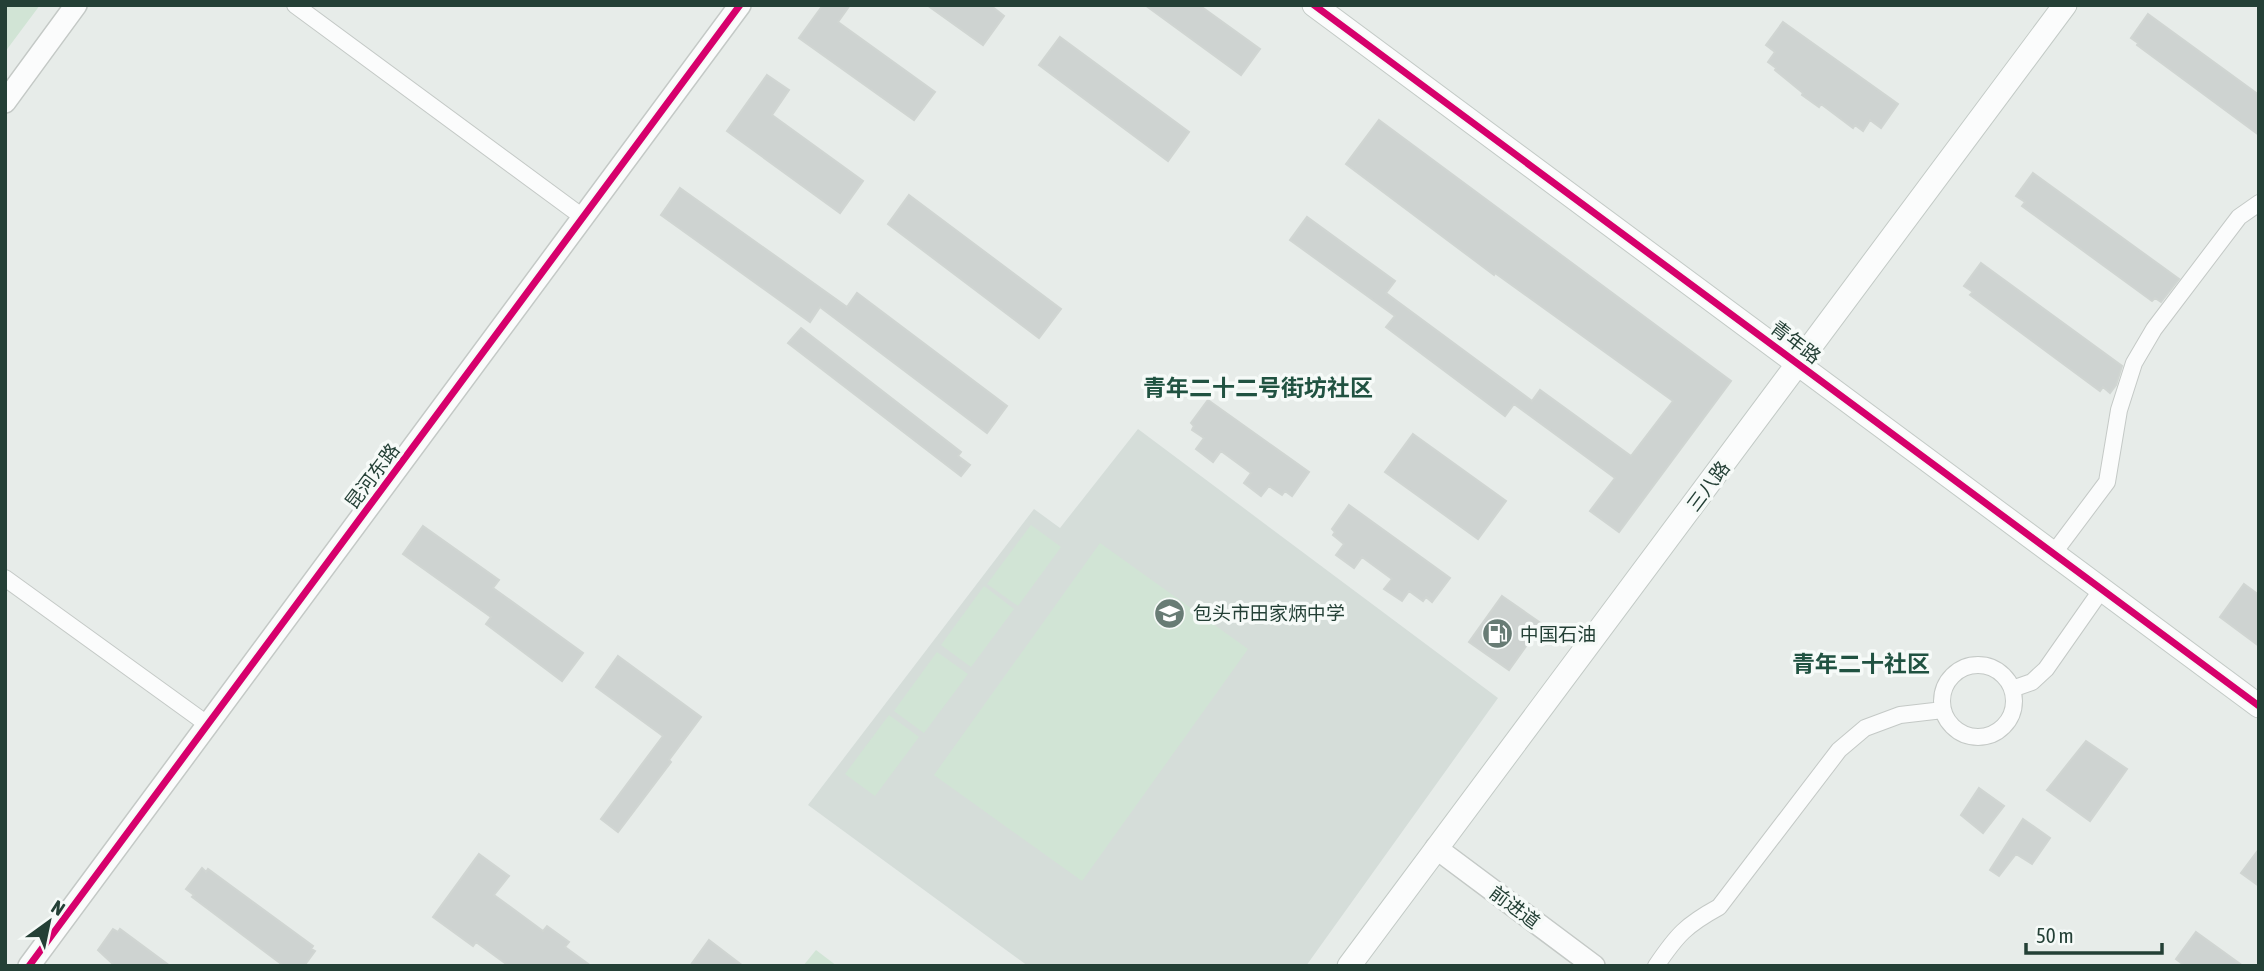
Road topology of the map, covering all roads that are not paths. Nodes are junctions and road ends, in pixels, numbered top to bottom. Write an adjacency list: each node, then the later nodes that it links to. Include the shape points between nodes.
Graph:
1 (76, 5): 6 (street)
2 (295, 5): 8 (street)
3 (740, 5): 8 (street, 昆河东路)
4 (1314, 5): 9 (main road, 青年路)
5 (2065, 5): 9 (main road, 三八路)
6 (5, 102)
7 (2259, 202): 10 (street, via 2239,217 2154,329 2134,363 2119,410 2107,482)
8 (584, 218): 16 (street, 昆河东路)
9 (1800, 364): 10 (main road, 青年路); 17 (main road, 三八路)
10 (2053, 554): 12 (main road, 青年路)
11 (5, 578): 16 (street)
12 (2102, 590): 13 (street, via 2046,669 2032,682); 14 (main road, 青年路)
13 (2012, 689): 15 (street, via 2001,673 1989,666 1961,668 1943,690); 15 (street, via 2013,711 2007,723 1983,737 1955,729)
14 (2259, 706)
15 (1943, 710): 21 (street, via 1900,715 1865,728 1839,750 1719,907 1678,935)
16 (207, 724): 18 (street, 昆河东路)
17 (1436, 848): 19 (main road, 三八路); 20 (street, 前进道)
18 (29, 966)
19 (1349, 966)
20 (1594, 966)
21 (1656, 966)

